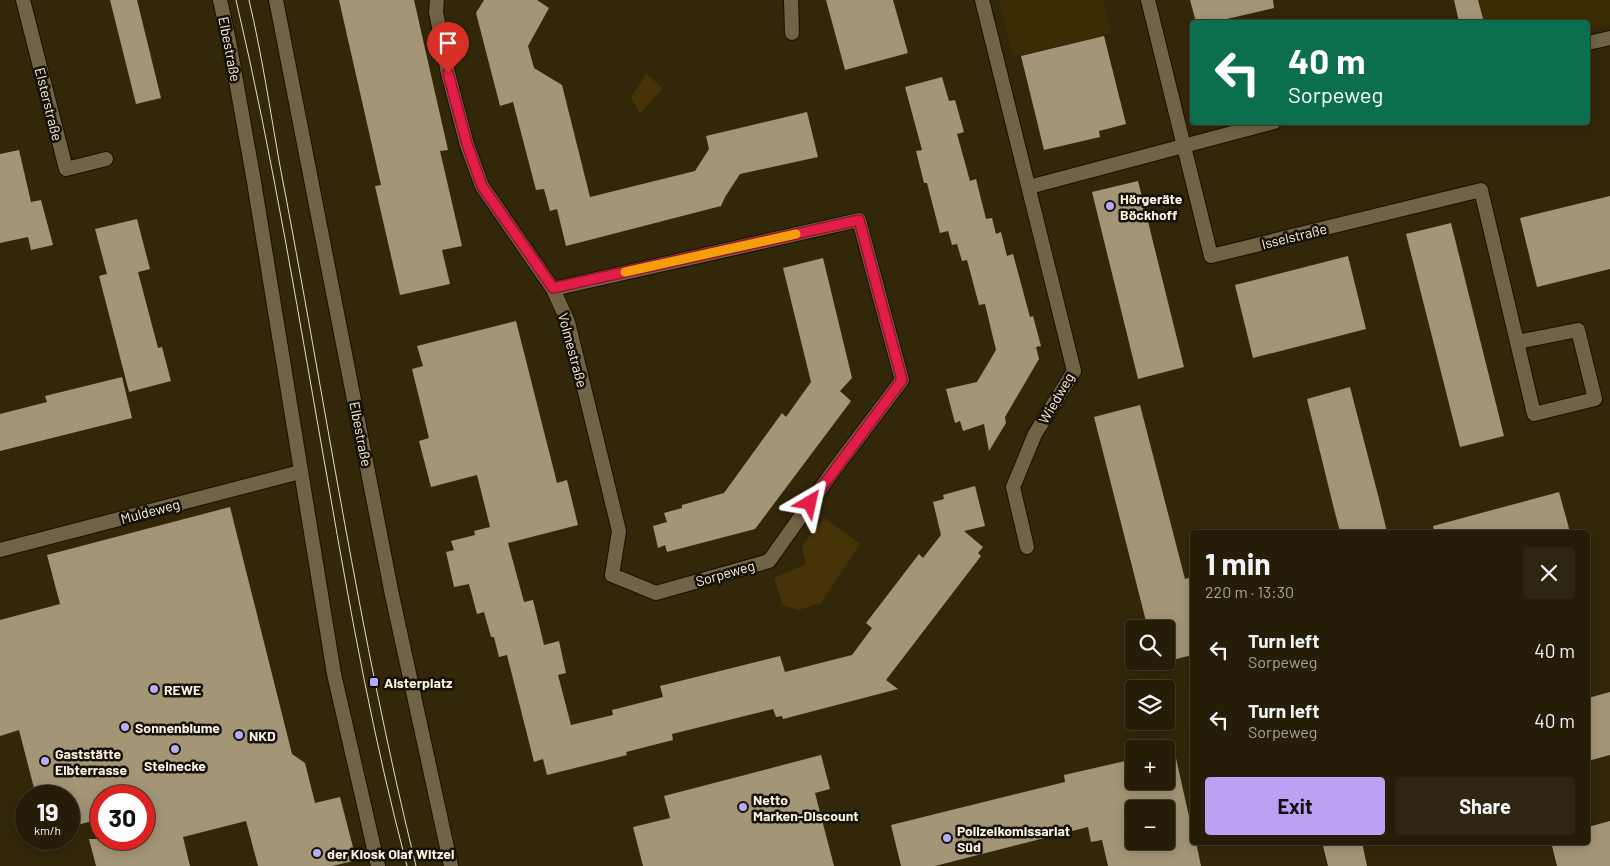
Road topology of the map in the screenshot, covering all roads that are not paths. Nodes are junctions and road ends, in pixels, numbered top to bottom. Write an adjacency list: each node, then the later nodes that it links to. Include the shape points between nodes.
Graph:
1 (23, 0): 13 (street, Elsterstraße, via 66,169)
2 (220, 0): 17 (street, Elbestraße, via 254,182)
3 (276, 0): 22 (street, Elbestraße, via 390,586)
4 (436, 0): 15 (street, Volmestraße, via 448,73 482,186)
5 (791, 0): 8 (street)
6 (982, 0): 14 (street, Wiedweg)
7 (1148, 0): 12 (street, Isselstraße)
8 (792, 33)
9 (1610, 38): 10 (street)
10 (1590, 43)
11 (1262, 125): 12 (street)
12 (1184, 145): 14 (street); 16 (street, Isselstraße, via 1211,256 1481,190)
13 (106, 159)
14 (1029, 188): 18 (street, Wiedweg, via 1074,371 1035,434 1014,486)
15 (553, 288): 20 (street, Volmestraße, via 568,322 619,531); 20 (street, Sorpeweg, via 859,220 902,380 768,561 656,593)
16 (1517, 342): 16 (street, Isselstraße, via 1578,330 1595,399 1534,414)
17 (300, 472): 19 (street, Muldeweg); 21 (street, Elbestraße, via 334,674)
18 (1026, 547)
19 (0, 550)
20 (612, 575)
21 (378, 866)
22 (451, 866)

